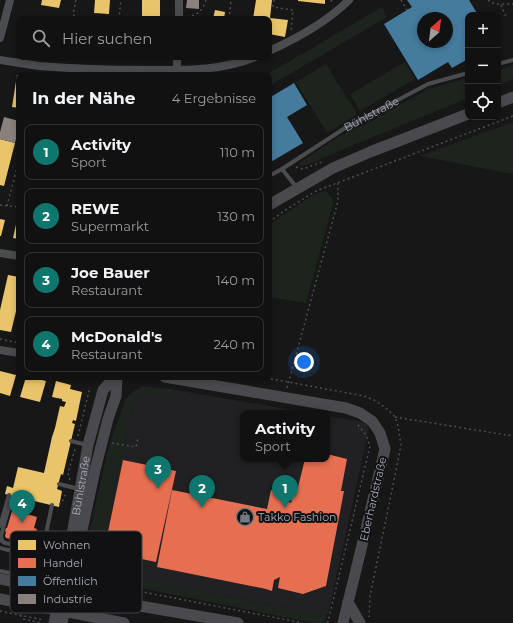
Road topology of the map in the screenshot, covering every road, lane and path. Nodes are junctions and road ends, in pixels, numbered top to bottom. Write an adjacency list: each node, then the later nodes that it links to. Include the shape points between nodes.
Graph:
1 (10, 0): 20 (street)
2 (76, 0): 14 (path)
3 (120, 0): 15 (path)
4 (179, 0): 16 (street)
5 (206, 0): 17 (path, via 196,14)
6 (231, 0): 18 (path)
7 (274, 0): 21 (path, via 273,7 293,10)
8 (349, 0): 21 (street)
9 (402, 0): 13 (path)
10 (488, 0): 12 (path)
11 (513, 4): 12 (path)
12 (501, 5): 19 (path)
13 (407, 10)
14 (75, 16)
15 (119, 16)
16 (180, 16)
17 (190, 16)
18 (229, 16)
19 (506, 17)
20 (0, 38)
21 (290, 42): 22 (street)
22 (272, 50)
23 (0, 60): 29 (street)
24 (177, 60): 28 (street)
25 (247, 60): 28 (street, via 218,68)
26 (513, 60): 27 (lane)
27 (501, 63)
28 (177, 70): 30 (street)
29 (113, 72)
30 (142, 72)
31 (465, 74): 36 (lane, Bühlstraße, via 428,84 345,128)
32 (513, 97): 33 (main road)
33 (501, 102)
34 (465, 115): 40 (main road, via 364,154)
35 (513, 116): 39 (path)
36 (282, 169): 38 (lane, Bühlstraße); 40 (lane)
37 (16, 171): 43 (path)
38 (272, 174)
39 (338, 182): 45 (path, via 316,191); 56 (path, via 338,201)
40 (297, 188): 41 (main road)
41 (272, 203)
42 (0, 206): 43 (path)
43 (6, 206): 44 (path)
44 (16, 207)
45 (272, 220)
46 (0, 253): 47 (street)
47 (16, 256)
48 (0, 339): 49 (path)
49 (16, 343)
50 (0, 350): 51 (street)
51 (16, 353)
52 (272, 379): 56 (path)
53 (113, 380): 64 (main road, Bühlstraße, via 103,390)
54 (116, 380): 77 (main road, Bühlstraße, via 116,396 95,470)
55 (186, 380): 57 (main road, Eberhardstraße)
56 (288, 382): 57 (path); 58 (path, via 364,396 376,401)
57 (285, 398): 88 (main road, Eberhardstraße, via 346,408 360,413 372,421 380,432 385,449)
58 (395, 417): 60 (path); 95 (path, via 401,445 370,596 369,614)
59 (358, 425): 102 (path, via 370,446)
60 (513, 436)
61 (138, 438): 63 (path, via 136,447)
62 (71, 441): 64 (lane)
63 (108, 443)
64 (88, 445): 67 (main road, Bühlstraße)
65 (59, 484): 67 (lane)
66 (68, 488): 72 (path, via 62,503)
67 (79, 489): 76 (main road, Bühlstraße)
68 (282, 490): 71 (lane)
69 (9, 495): 74 (lane)
70 (16, 497): 78 (lane, via 10,506 2,536 2,541)
71 (290, 501)
72 (59, 504)
73 (52, 505): 75 (lane)
74 (0, 526)
75 (46, 531)
76 (72, 531)
77 (82, 531)
78 (10, 544)
79 (0, 548): 80 (lane)
80 (10, 550)
81 (0, 571): 82 (lane)
82 (10, 573)
83 (0, 579): 84 (main road)
84 (10, 580)
85 (142, 592): 101 (path)
86 (0, 599): 87 (main road)
87 (10, 601)
88 (348, 602): 95 (main road); 103 (main road, Eberhardstraße)
89 (142, 604): 100 (main road)
90 (0, 611): 94 (path)
91 (56, 613): 97 (main road, Bühlstraße)
92 (64, 613): 98 (main road, Bühlstraße)
93 (70, 613): 99 (main road)
94 (20, 615): 96 (path, via 23,619); 98 (path)
95 (365, 622)
96 (41, 623)
97 (54, 623)
98 (62, 623)
99 (124, 623)
100 (238, 623)
101 (303, 623)
102 (327, 623)
103 (343, 623)

